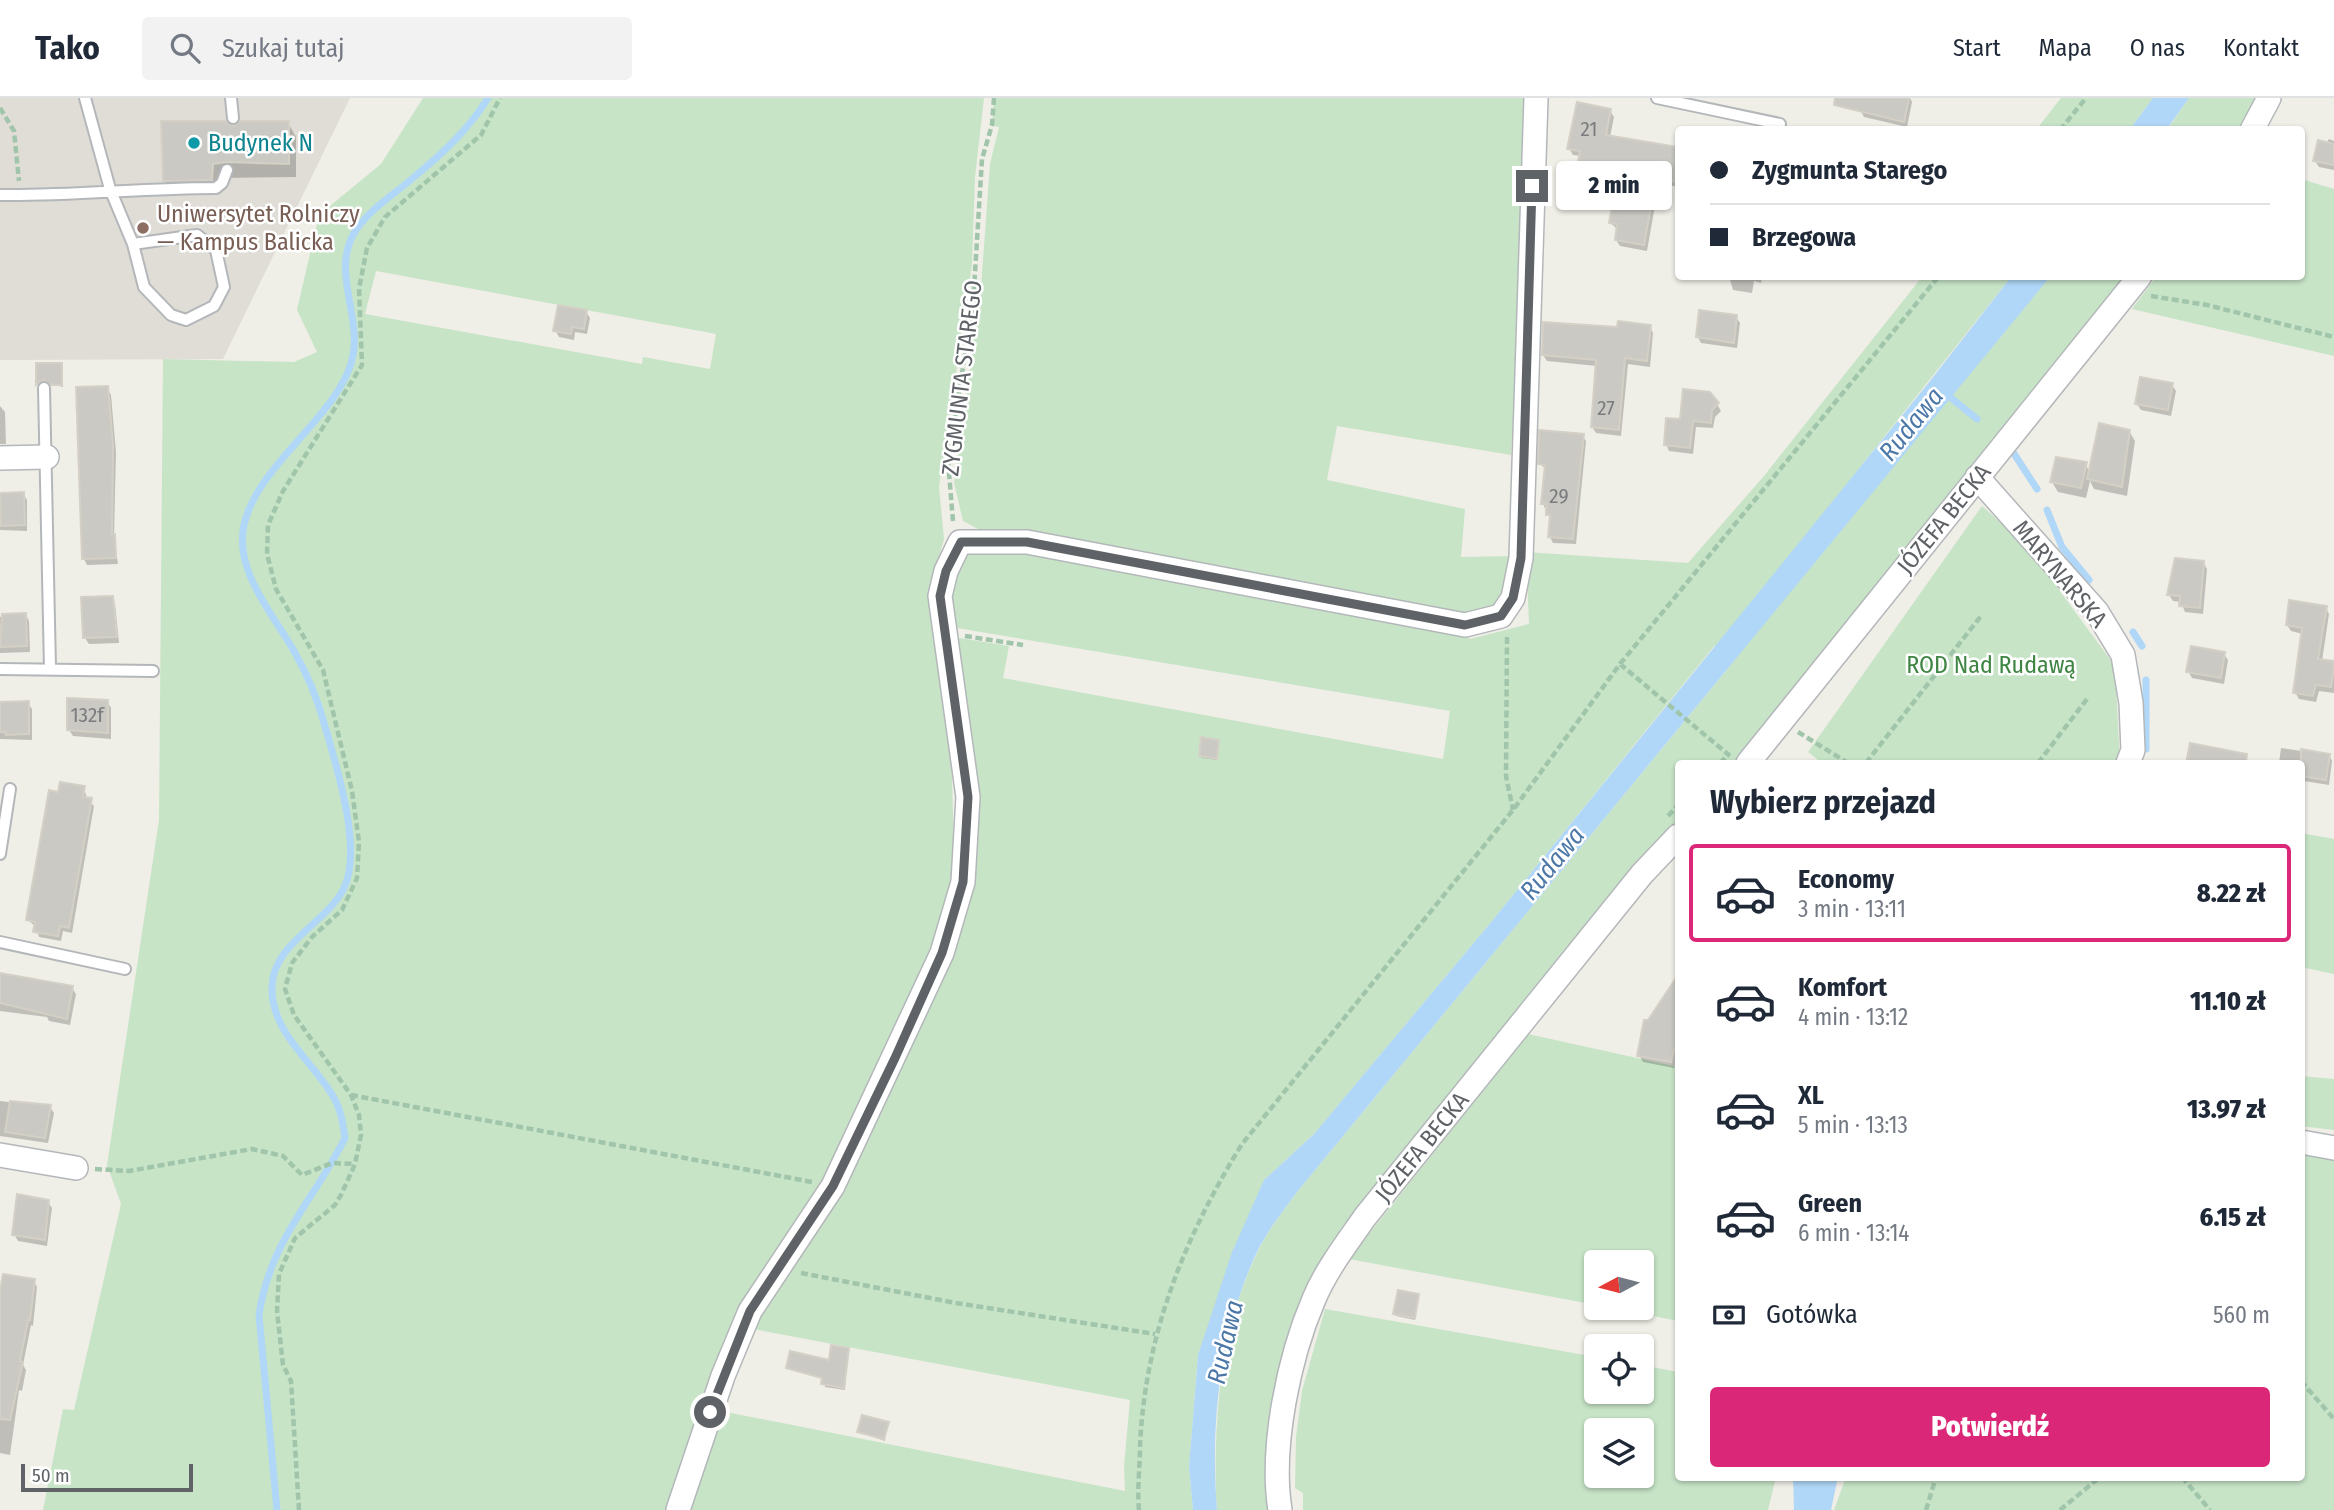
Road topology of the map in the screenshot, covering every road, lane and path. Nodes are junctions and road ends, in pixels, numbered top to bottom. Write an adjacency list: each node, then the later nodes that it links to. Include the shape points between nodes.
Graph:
1 (85, 98): 16 (lane)
2 (231, 98): 10 (lane)
3 (500, 98): 48 (path, via 481,135 385,217 367,248 359,289 362,365 283,491 268,525 267,554 276,589 323,670 359,842 357,878 342,910 292,963 285,989 294,1015)
4 (994, 98): 26 (path, ZYGMUNTA STAREGO, via 982,159 972,305 948,461 948,495)
5 (1536, 98): 27 (street, via 1521,558 1513,598)
6 (1657, 98): 11 (lane)
7 (2086, 98): 12 (path)
8 (2269, 98): 13 (street)
9 (0, 108): 15 (path, via 13,131 17,178)
10 (233, 118)
11 (1780, 126)
12 (2063, 126)
13 (2254, 126)
14 (227, 170): 16 (lane, via 216,188)
15 (27, 186)
16 (110, 189): 17 (lane, via 59,196); 18 (lane)
17 (0, 195)
18 (132, 244): 18 (lane, via 144,287 171,315 186,320 214,306 224,287 221,264 216,250 197,235)
19 (1936, 280): 31 (path)
20 (2134, 285): 21 (path); 25 (street, JÓZEFA BECKA)
21 (2334, 337)
22 (44, 388): 23 (lane)
23 (47, 457): 24 (street); 32 (lane)
24 (0, 458)
25 (1977, 477): 36 (street, JÓZEFA BECKA); 41 (street, MARYNARSKA, via 2097,612 2123,654 2131,703 2133,750)
26 (961, 542): 27 (street, via 1027,542 1465,625); 29 (street, via 940,596)
27 (1501, 616): 43 (path, via 1507,635 1506,776)
28 (1981, 616): 39 (path)
29 (945, 633): 30 (path); 54 (street, via 968,797 963,882 942,953)
30 (1023, 645)
31 (1621, 665): 37 (path); 43 (path)
32 (50, 668): 33 (lane); 34 (lane)
33 (0, 669)
34 (153, 670)
35 (2087, 699): 40 (path)
36 (1782, 720): 37 (street, JÓZEFA BECKA); 38 (path)
37 (1738, 759)
38 (1843, 760)
39 (1868, 760)
40 (2041, 760)
41 (2129, 760)
42 (10, 789): 45 (lane)
43 (1513, 810): 56 (path, via 1242,1144 1194,1231)
44 (1675, 839): 65 (street, JÓZEFA BECKA, via 1373,1207 1334,1264 1314,1298 1289,1383 1280,1438)
45 (0, 854)
46 (0, 942): 47 (lane)
47 (125, 969)
48 (351, 1094): 52 (path, via 361,1135); 54 (path)
49 (2305, 1143): 50 (street)
50 (2334, 1148)
51 (0, 1156): 53 (street)
52 (355, 1164): 53 (path, via 332,1163 302,1175 283,1156 252,1149 129,1171); 62 (path, via 335,1205 295,1238 279,1274 277,1311 283,1365 292,1381)
53 (76, 1168)
54 (833, 1186): 55 (street)
55 (779, 1266): 56 (path, via 813,1278); 63 (street, via 750,1311 727,1365)
56 (1155, 1334): 64 (path, via 1144,1393)
57 (2305, 1386): 58 (path)
58 (2334, 1419)
59 (1935, 1481): 66 (path)
60 (2095, 1481): 67 (path)
61 (2185, 1481): 68 (path)
62 (299, 1510)
63 (678, 1510)
64 (1139, 1510)
65 (1280, 1510)
66 (1926, 1510)
67 (2060, 1510)
68 (2210, 1510)

